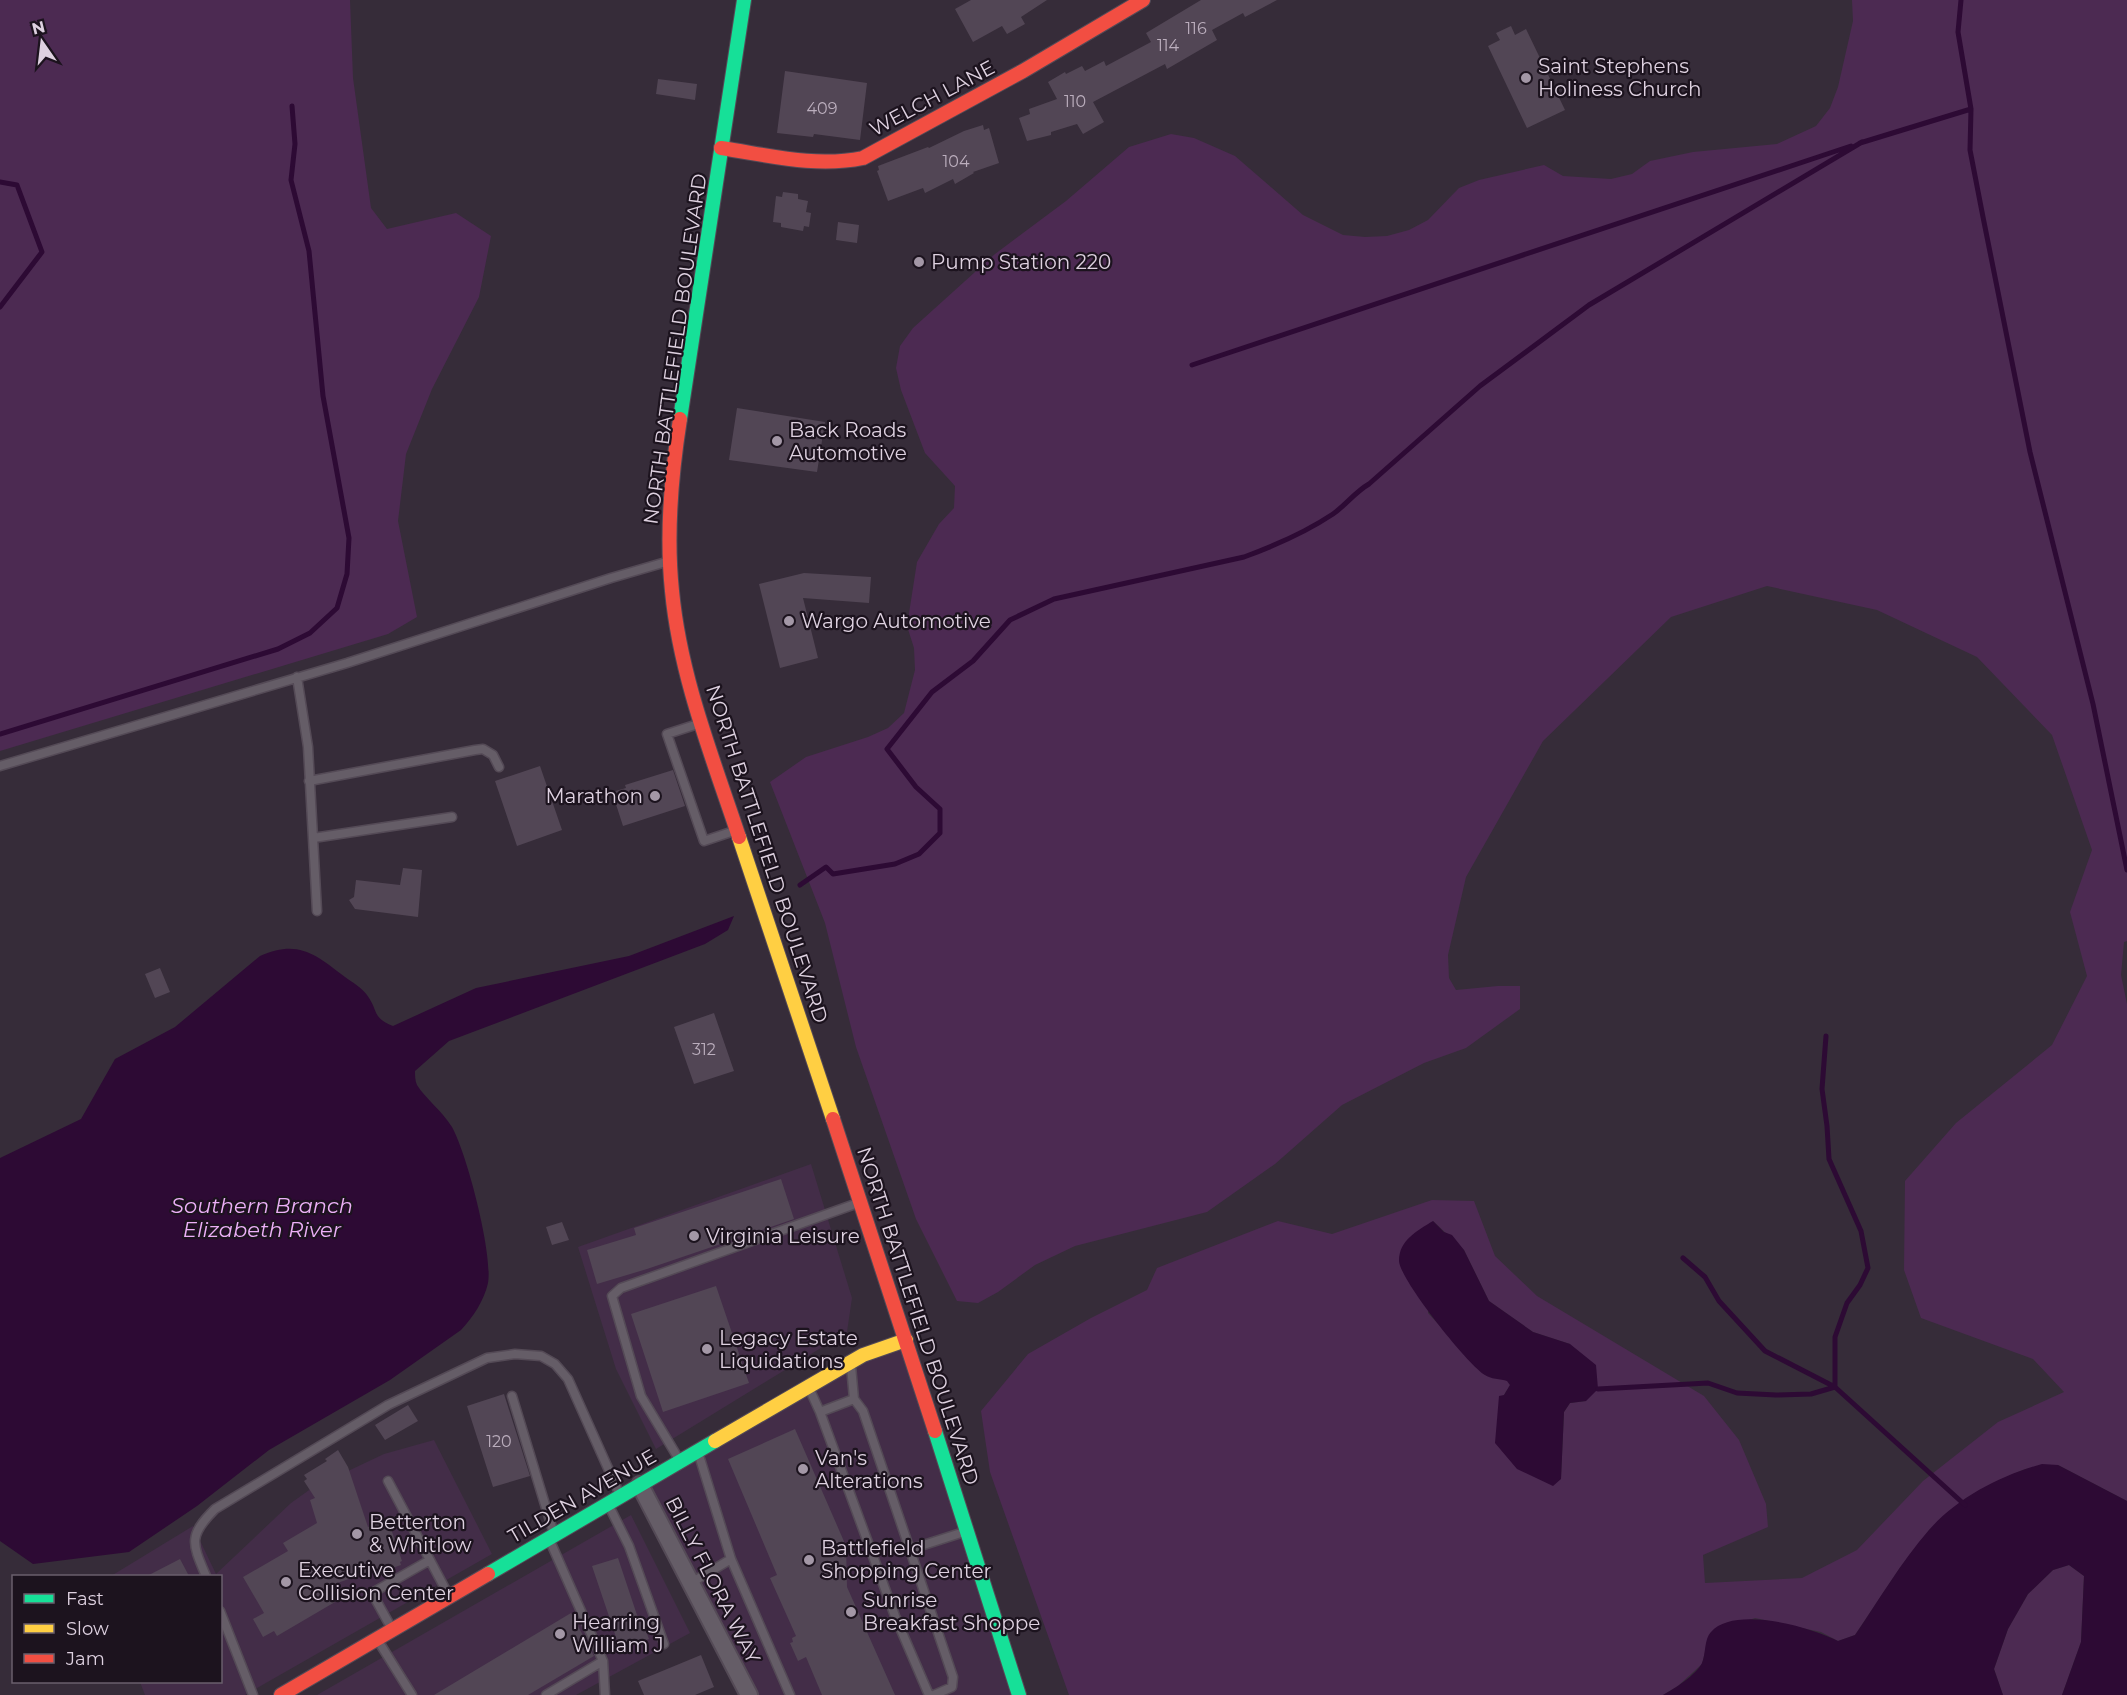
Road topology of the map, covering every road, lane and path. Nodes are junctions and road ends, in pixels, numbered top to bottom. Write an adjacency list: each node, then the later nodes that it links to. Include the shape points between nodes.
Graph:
1 (744, 0): 3 (main road, NORTH BATTLEFIELD BOULEVARD)
2 (1143, 0): 3 (main road, WELCH LANE, via 863,158 828,163)
3 (722, 148): 4 (main road, NORTH BATTLEFIELD BOULEVARD, via 671,496)
4 (669, 561): 5 (lane); 6 (main road, NORTH BATTLEFIELD BOULEVARD, via 677,629)
5 (297, 677): 7 (lane); 9 (lane)
6 (701, 723): 11 (main road, NORTH BATTLEFIELD BOULEVARD); 11 (lane, via 667,734 704,841)
7 (0, 766)
8 (499, 768): 9 (lane, via 493,754 483,749)
9 (309, 781): 12 (lane)
10 (452, 817): 12 (lane)
11 (737, 830): 14 (main road, NORTH BATTLEFIELD BOULEVARD)
12 (312, 838): 13 (lane)
13 (317, 910)
14 (860, 1202): 15 (main road, NORTH BATTLEFIELD BOULEVARD); 22 (lane, via 621,1288 612,1296 641,1396)
15 (906, 1340): 16 (main road, TILDEN AVENUE); 27 (main road, NORTH BATTLEFIELD BOULEVARD)
16 (850, 1363): 17 (main road, TILDEN AVENUE); 19 (lane)
17 (808, 1387): 20 (lane); 21 (main road, TILDEN AVENUE)
18 (512, 1396): 28 (lane)
19 (854, 1399): 20 (lane); 29 (lane, via 863,1411)
20 (820, 1412): 47 (lane, via 895,1616)
21 (698, 1451): 22 (main road, TILDEN AVENUE); 30 (lane)
22 (680, 1461): 24 (main road, TILDEN AVENUE)
23 (388, 1481): 31 (lane)
24 (640, 1485): 25 (main road, TILDEN AVENUE); 33 (street, BILLY FLORA WAY)
25 (620, 1496): 26 (main road, TILDEN AVENUE); 32 (lane, via 568,1379 555,1364 541,1356 487,1358 388,1405 215,1509 200,1524 194,1538)
26 (608, 1503): 28 (main road, TILDEN AVENUE); 38 (lane, via 629,1546)
27 (967, 1531): 29 (lane); 49 (main road, NORTH BATTLEFIELD BOULEVARD)
28 (551, 1536): 34 (main road, TILDEN AVENUE); 39 (lane)
29 (910, 1550): 48 (lane, via 953,1677 952,1687)
30 (731, 1559): 33 (lane); 46 (lane)
31 (430, 1560): 34 (lane); 36 (lane, via 372,1593)
32 (207, 1575)
33 (691, 1582): 45 (street, BILLY FLORA WAY)
34 (449, 1596): 36 (main road, TILDEN AVENUE)
35 (222, 1616): 40 (lane)
36 (393, 1629): 37 (main road, TILDEN AVENUE)
37 (377, 1638): 41 (main road, TILDEN AVENUE); 42 (lane)
38 (664, 1644)
39 (603, 1661): 43 (lane); 44 (lane)
40 (253, 1695)
41 (281, 1695)
42 (412, 1695)
43 (546, 1695)
44 (605, 1695)
45 (749, 1695)
46 (790, 1695)
47 (929, 1695)
48 (934, 1695)
49 (1018, 1695)

